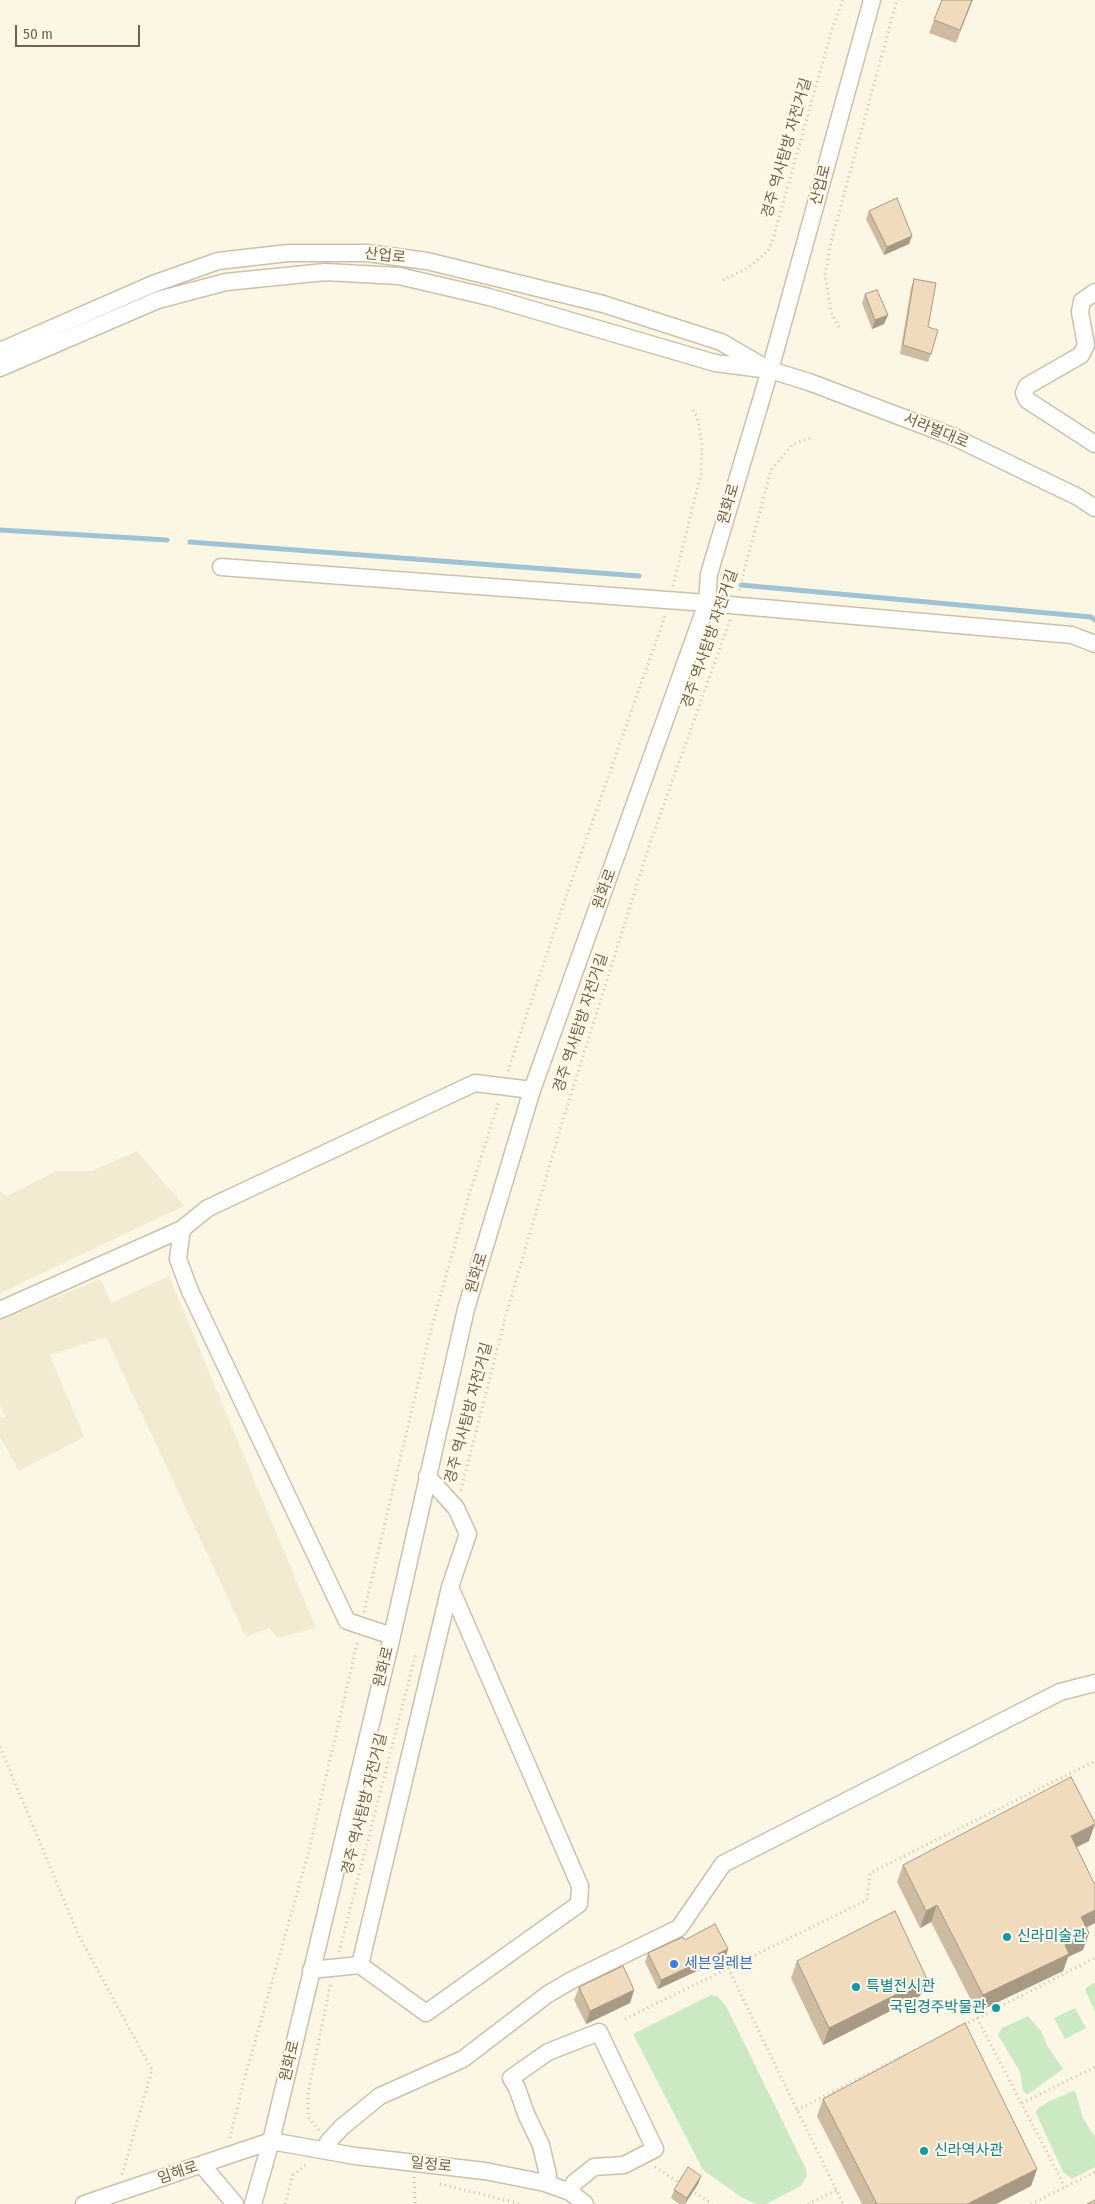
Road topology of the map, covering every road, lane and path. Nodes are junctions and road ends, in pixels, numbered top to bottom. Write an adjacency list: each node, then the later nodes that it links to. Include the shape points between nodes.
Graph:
1 (843, 0): 4 (path, 경주 역사탐방 자전거길, via 832,28 774,239 768,251 748,268)
2 (872, 0): 9 (street, 산업로)
3 (897, 0): 6 (path, via 831,242 825,275 831,312)
4 (723, 280)
5 (1095, 292): 11 (street, via 1082,301 1080,312 1086,345 1081,355 1027,386 1024,393 1027,400)
6 (839, 327)
7 (0, 351): 9 (street, 산업로, via 153,284 218,261 288,254 367,252 427,261 603,304 721,342)
8 (0, 368): 9 (street, 산업로, via 158,300 226,282 326,272 399,276 488,297 715,363)
9 (770, 370): 12 (street, 서라벌대로, via 954,437 1078,496); 14 (street, 원화로, via 709,574)
10 (810, 438): 15 (path, 경주 역사탐방 자전거길, via 793,444 771,470)
11 (1095, 444)
12 (1095, 508)
13 (220, 568): 14 (street)
14 (706, 604): 15 (street); 17 (street, 원화로)
15 (735, 606): 16 (street, via 1072,635); 21 (path, 경주 역사탐방 자전거길, via 650,843 564,1117 506,1315)
16 (1095, 644)
17 (532, 1090): 18 (street, via 475,1083 208,1208); 20 (street, 원화로, via 466,1309)
18 (182, 1229): 19 (street); 23 (street, via 178,1259 190,1291 348,1621)
19 (0, 1310)
20 (427, 1476): 21 (street); 23 (street, 원화로)
21 (456, 1508): 22 (street, via 468,1534)
22 (450, 1587): 29 (street); 29 (street, via 580,1886 579,1904 426,2013)
23 (392, 1636): 32 (street, 원화로)
24 (416, 1652): 30 (path, 경주 역사탐방 자전거길)
25 (1095, 1682): 41 (street, via 1060,1692 723,1864 679,1928 548,1994 463,2059 380,2096 356,2114)
26 (0, 1747): 54 (path, via 78,1934 152,2070)
27 (1095, 1761): 31 (path, via 870,1873 867,1900)
28 (1095, 1958): 33 (path)
29 (360, 1965): 30 (street)
30 (335, 1968): 32 (street); 41 (path, 경주 역사탐방 자전거길, via 308,2093 308,2116)
31 (728, 1968): 34 (path); 39 (path)
32 (311, 1970): 40 (street, 원화로)
33 (977, 2018): 35 (path); 38 (path)
34 (625, 2019)
35 (960, 2027)
36 (908, 2053): 39 (path)
37 (1095, 2067): 38 (path)
38 (1022, 2103): 51 (path)
39 (797, 2110): 52 (path)
40 (271, 2141): 41 (street, 일정로); 44 (street, 임해로); 55 (street, 원화로)
41 (327, 2146): 50 (street, 일정로)
42 (640, 2157): 50 (street, via 655,2149 599,2032 548,2052 511,2078 541,2145 548,2175); 53 (street, via 624,2165 594,2167 574,2184); 62 (path)
43 (311, 2163): 58 (path, via 293,2175)
44 (202, 2165): 54 (street, 임해로); 57 (street)
45 (1095, 2172): 51 (path)
46 (404, 2176): 47 (path)
47 (414, 2177): 48 (path); 59 (path)
48 (423, 2179)
49 (432, 2182): 60 (path)
50 (545, 2183): 53 (street, 일정로)
51 (1065, 2187): 65 (path)
52 (836, 2190): 63 (path); 64 (path)
53 (570, 2192): 61 (street, 일정로)
54 (117, 2193): 56 (street, 임해로)
55 (255, 2202)
56 (84, 2204)
57 (235, 2204)
58 (285, 2204)
59 (415, 2204)
60 (521, 2204)
61 (585, 2204)
62 (712, 2204)
63 (808, 2204)
64 (843, 2204)
65 (1031, 2204)

